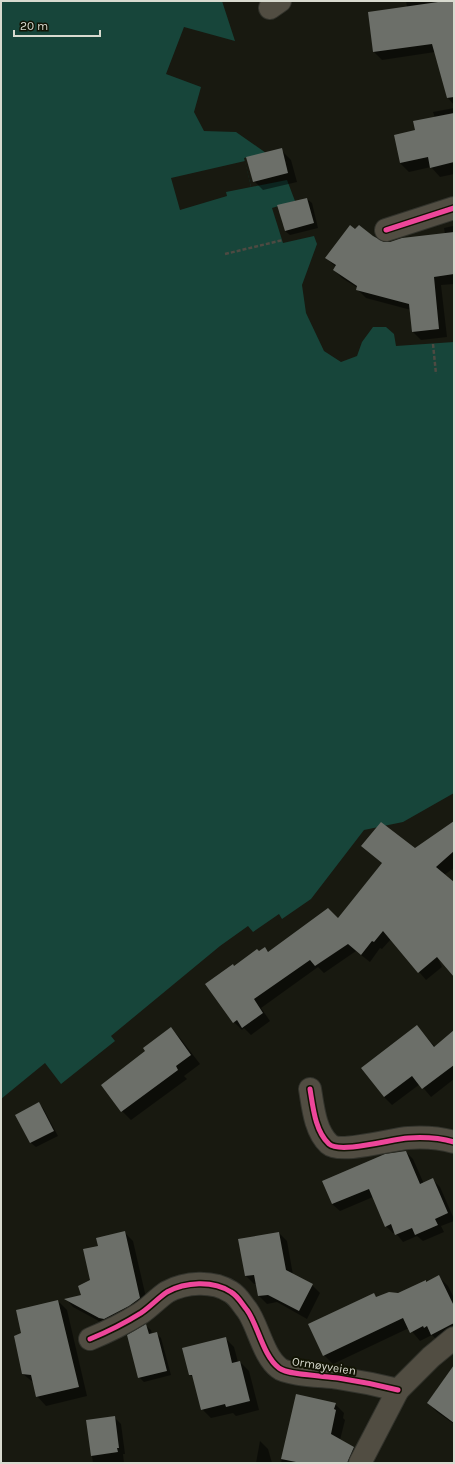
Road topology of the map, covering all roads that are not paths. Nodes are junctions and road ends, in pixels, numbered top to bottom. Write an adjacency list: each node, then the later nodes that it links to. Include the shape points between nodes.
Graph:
1 (454, 208): 2 (street)
2 (386, 230)
3 (310, 1089): 4 (street, via 320,1132 329,1144 335,1147 347,1148 409,1138)
4 (454, 1142)
5 (454, 1338): 7 (street, via 430,1357)
6 (90, 1339): 7 (street, Ormøyveien, via 141,1313 178,1287 208,1284 232,1292 238,1298 250,1314 261,1342 278,1368)
7 (398, 1390): 8 (street)
8 (360, 1463)

